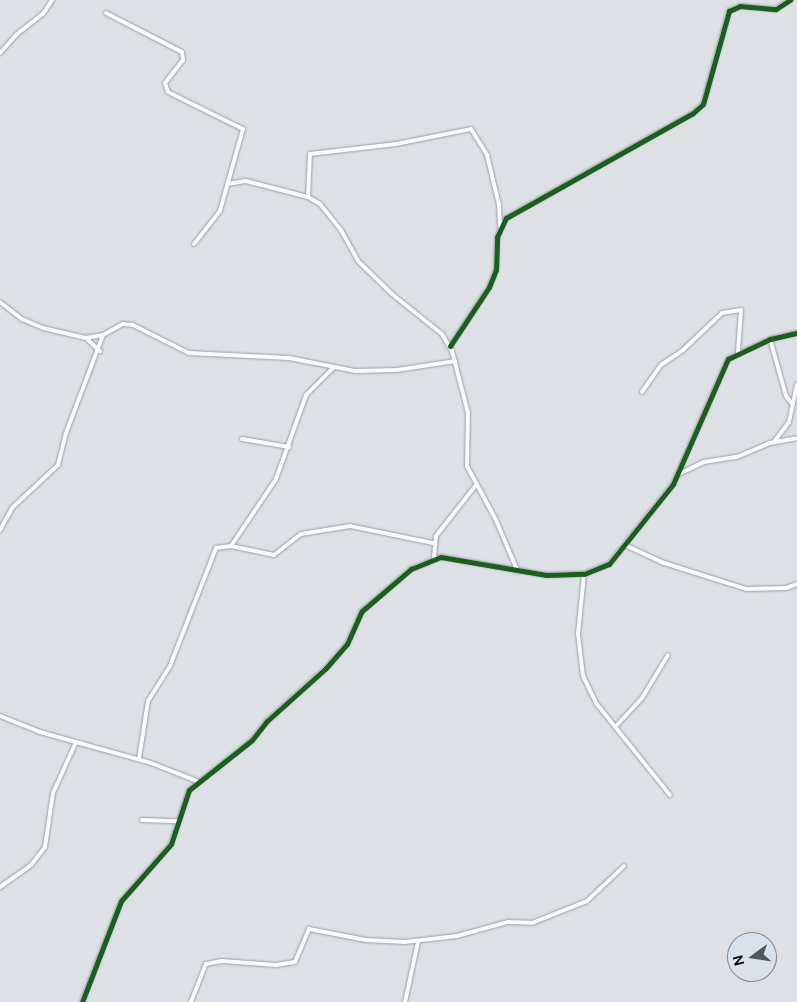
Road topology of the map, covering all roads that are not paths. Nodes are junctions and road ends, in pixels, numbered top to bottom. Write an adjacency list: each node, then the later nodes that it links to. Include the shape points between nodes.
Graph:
1 (52, 0): 4 (street, via 43,14 17,34)
2 (790, 0): 7 (street, via 776,9 734,6 729,11 703,104 593,172 517,211)
3 (106, 13): 5 (street, via 182,52 184,60 165,83 168,92 244,129)
4 (0, 53)
5 (227, 184): 6 (street, via 246,181); 8 (street, via 220,211)
6 (308, 198): 7 (street, via 310,154 388,146 471,129 487,155 499,204); 14 (street, via 329,212 358,261 392,294 442,334)
7 (500, 226): 14 (street, via 496,270 489,287)
8 (194, 244)
9 (0, 302): 12 (street, via 40,327)
10 (797, 333): 13 (street)
11 (103, 335): 12 (street); 15 (street); 18 (street, via 123,324 133,325 189,353 289,358)
12 (86, 338): 15 (street)
13 (770, 339): 16 (street); 21 (street, via 786,396)
14 (450, 346): 17 (street)
15 (100, 351): 28 (street, via 66,434 58,464 13,507)
16 (738, 352): 20 (street, via 741,310 722,313 683,350 660,365); 26 (street, via 725,364)
17 (455, 362): 18 (street, via 397,370); 27 (street, via 470,426 467,466)
18 (333, 368): 25 (street, via 306,395)
19 (797, 385): 21 (street)
20 (642, 392)
21 (793, 405): 24 (street, via 789,422)
22 (797, 438): 24 (street)
23 (242, 439): 25 (street)
24 (774, 442): 26 (street, via 737,458 704,462)
25 (289, 447): 31 (street, via 268,492)
26 (677, 475): 30 (street)
27 (476, 485): 29 (street); 33 (street, via 496,520)
28 (0, 530)
29 (433, 543): 31 (street, via 350,526 301,534 274,555); 32 (street)
30 (625, 545): 34 (street, via 608,564); 35 (street, via 661,562 746,589 786,588)
31 (231, 546): 40 (street, via 221,546 212,553 170,666 148,701)
32 (434, 558): 33 (street, via 441,556); 41 (street, via 411,569 362,611 346,644 326,668 252,740)
33 (518, 572): 34 (street)
34 (584, 574): 38 (street, via 578,634 582,676 596,703)
35 (797, 584)
36 (668, 655): 38 (street, via 642,698)
37 (0, 716): 39 (street)
38 (616, 726): 42 (street)
39 (76, 742): 40 (street); 46 (street, via 53,793 45,847 30,865)
40 (139, 759): 41 (street)
41 (197, 781): 44 (street, via 185,797)
42 (670, 795)
43 (142, 820): 44 (street)
44 (178, 821): 48 (street, via 171,844 121,900)
45 (624, 866): 47 (street, via 587,901 546,920 525,924 508,922)
46 (0, 887)
47 (418, 942): 49 (street, via 366,940 309,929 294,962 276,965 222,961 206,964); 50 (street)
48 (82, 1002)
49 (191, 1002)
50 (405, 1002)

